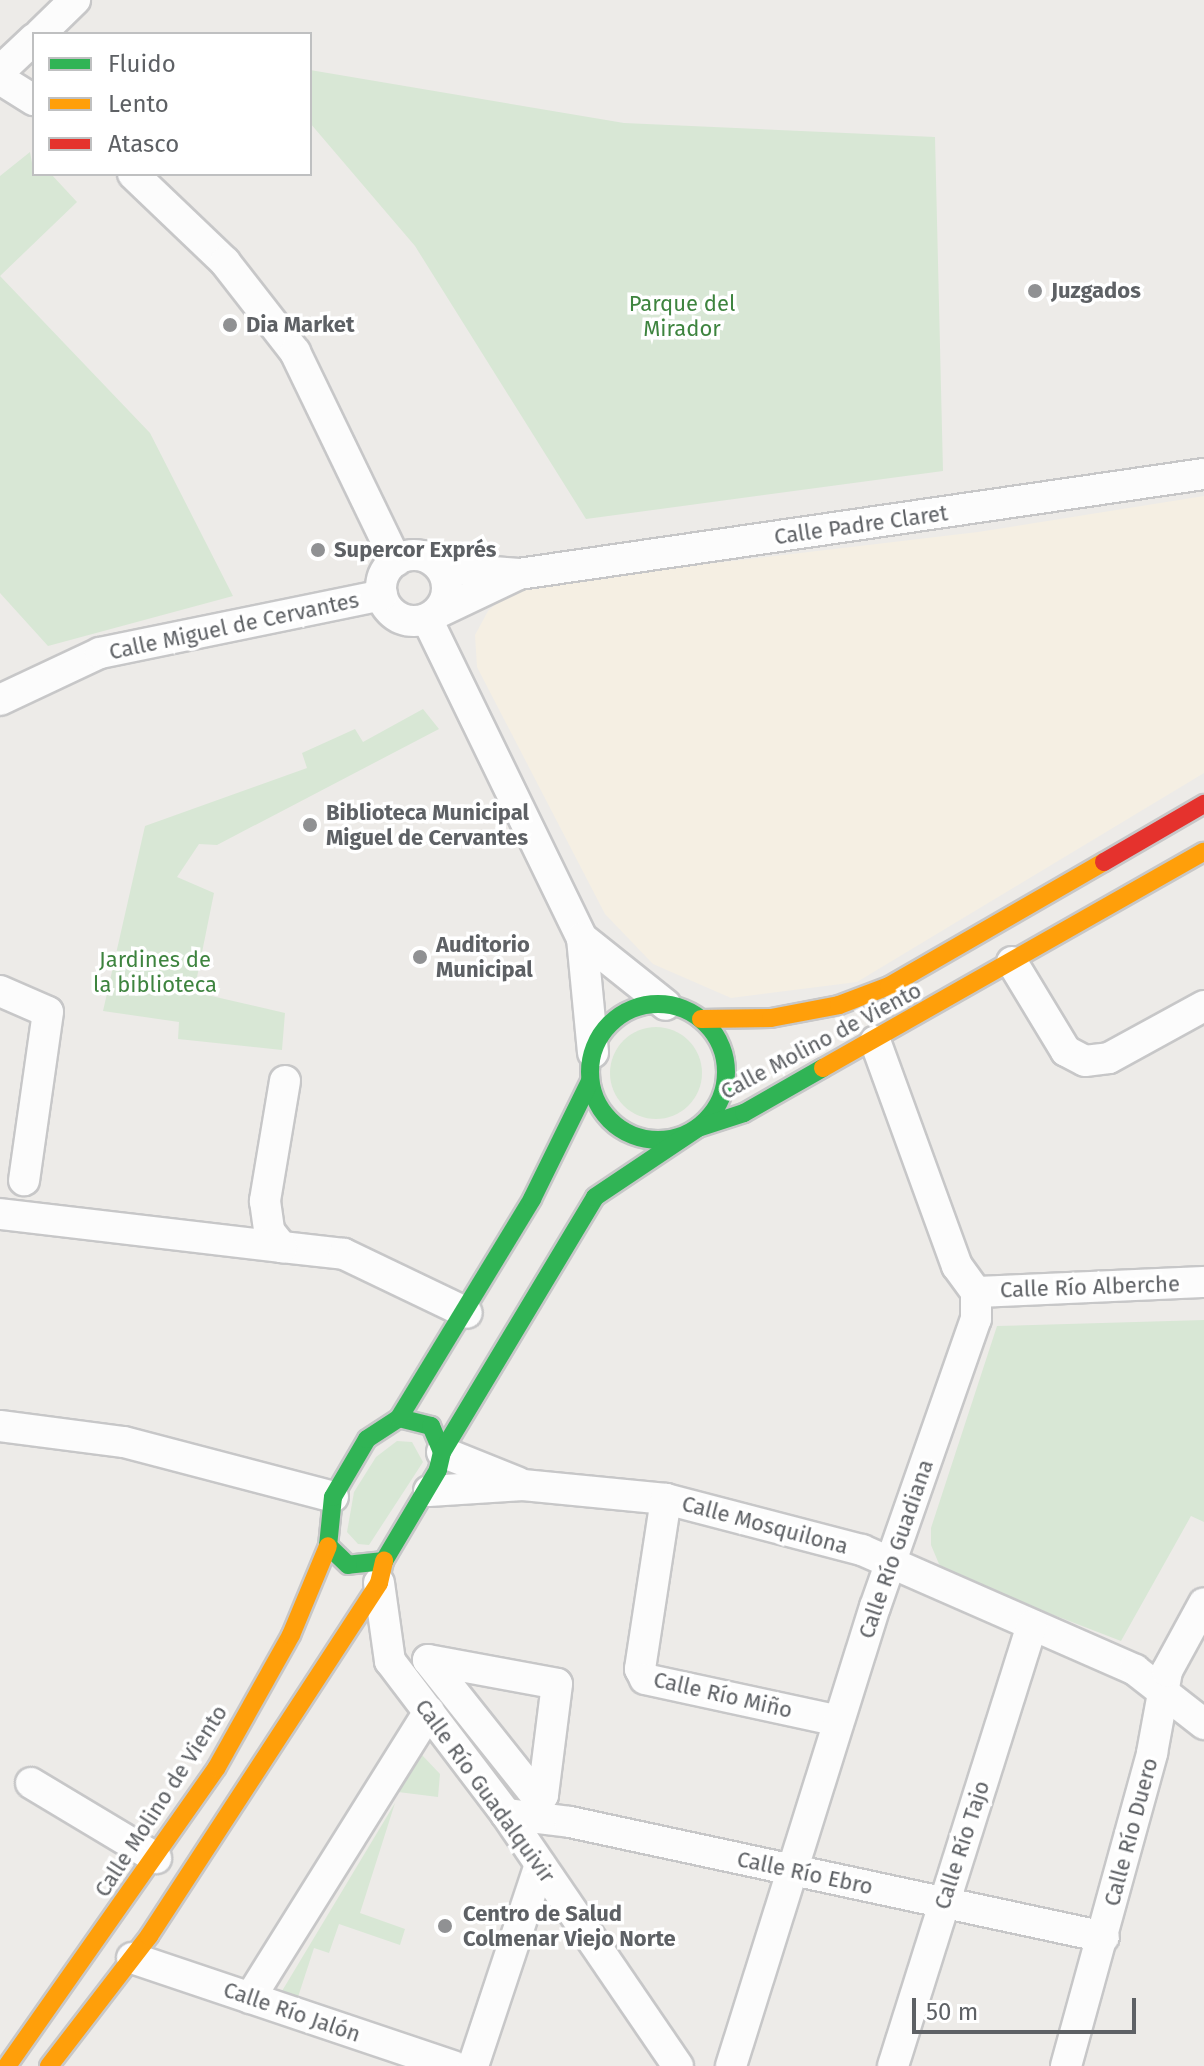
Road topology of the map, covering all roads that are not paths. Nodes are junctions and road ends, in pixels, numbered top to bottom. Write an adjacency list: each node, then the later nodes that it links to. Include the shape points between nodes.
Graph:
1 (75, 0): 2 (street)
2 (42, 32)
3 (32, 41): 4 (street)
4 (0, 71)
5 (0, 79): 6 (street)
6 (32, 99)
7 (135, 176): 9 (street, via 225,262 295,352)
8 (1204, 474): 11 (street, Calle Padre Claret)
9 (396, 561): 10 (street, via 411,555); 12 (street, via 382,582)
10 (441, 568): 11 (street, Calle Padre Claret); 13 (street, via 447,591)
11 (519, 574): 13 (street, Calle Padre Claret)
12 (382, 595): 13 (street, via 399,618); 14 (street, Calle Miguel de Cervantes, via 100,653)
13 (432, 616): 17 (street)
14 (0, 700)
15 (1204, 804): 22 (main road, Calle Molino de Viento, via 889,986 839,1005 771,1018)
16 (1204, 852): 18 (main road, Calle Molino de Viento)
17 (582, 938): 20 (street); 24 (street)
18 (1012, 962): 21 (street, via 1066,1051 1085,1061 1109,1058); 23 (main road, Calle Molino de Viento)
19 (0, 991): 27 (street, via 48,1012)
20 (666, 1005): 22 (main road); 24 (main road, via 629,1011 601,1035)
21 (1204, 1006)
22 (701, 1019): 26 (main road, via 713,1032 726,1065 721,1100)
23 (875, 1041): 26 (main road, Calle Molino de Viento, via 744,1113); 31 (street, via 957,1266)
24 (592, 1066): 26 (main road, via 596,1100 622,1130 661,1141); 32 (main road, via 532,1199)
25 (285, 1081): 29 (street, via 265,1201 269,1231)
26 (698, 1128): 35 (main road, Calle Molino de Viento, via 595,1197)
27 (24, 1180)
28 (0, 1214): 29 (street)
29 (282, 1247): 32 (street, via 344,1254)
30 (1204, 1282): 31 (street, Calle Río Alberche)
31 (976, 1292): 41 (street, Calle Río Guadiana, via 976,1319)
32 (467, 1313): 33 (main road)
33 (399, 1418): 35 (main road, via 423,1420 438,1436); 38 (main road, via 367,1439)
34 (0, 1426): 38 (street, via 124,1442)
35 (442, 1452): 36 (street, Calle Mosquilona); 37 (main road, Calle Molino de Viento)
36 (523, 1485): 37 (street, Calle Mosquilona); 39 (street, Calle Mosquilona)
37 (429, 1491): 42 (main road, Calle Molino de Viento)
38 (333, 1497): 40 (main road, Calle Molino de Viento)
39 (666, 1499): 41 (street, Calle Mosquilona, via 862,1550); 48 (street, Calle Río Miño, via 640,1669 645,1679)
40 (328, 1546): 42 (main road, via 348,1565); 52 (main road, Calle Molino de Viento, via 291,1635 217,1767)
41 (891, 1565): 44 (street, Calle Mosquilona); 48 (street, Calle Río Guadiana)
42 (382, 1572): 47 (street, Calle Río Guadalquivir, via 390,1661); 57 (main road)
43 (1204, 1603): 46 (street, Calle Río Duero, via 1167,1671)
44 (1032, 1625): 46 (street, Calle Mosquilona, via 1135,1670); 55 (street, Calle Río Tajo)
45 (557, 1684): 45 (street, via 543,1681 428,1660 537,1797 543,1795)
46 (1165, 1698): 49 (street, Calle Mosquilona); 56 (street, Calle Río Duero)
47 (429, 1711): 51 (street, Calle Río Guadalquivir); 58 (street)
48 (839, 1721): 54 (street, Calle Río Guadiana)
49 (1204, 1724)
50 (31, 1783): 52 (street)
51 (506, 1814): 53 (street, Calle Río Guadalquivir); 54 (street, Calle Río Ebro, via 570,1822)
52 (156, 1858): 61 (main road, Calle Molino de Viento)
53 (540, 1865): 59 (street, Calle Río Guadalquivir); 63 (street)
54 (792, 1871): 55 (street, Calle Río Ebro); 64 (street, Calle Río Guadiana)
55 (944, 1901): 56 (street, Calle Río Ebro); 65 (street, Calle Río Tajo)
56 (1104, 1937): 66 (street, Calle Río Duero)
57 (132, 1958): 58 (street, Calle Río Jalón); 60 (main road)
58 (250, 1998): 62 (street, Calle Río Jalón)
59 (665, 2059)
60 (57, 2064)
61 (7, 2066)
62 (453, 2066)
63 (473, 2066)
64 (731, 2066)
65 (893, 2066)
66 (1066, 2066)

